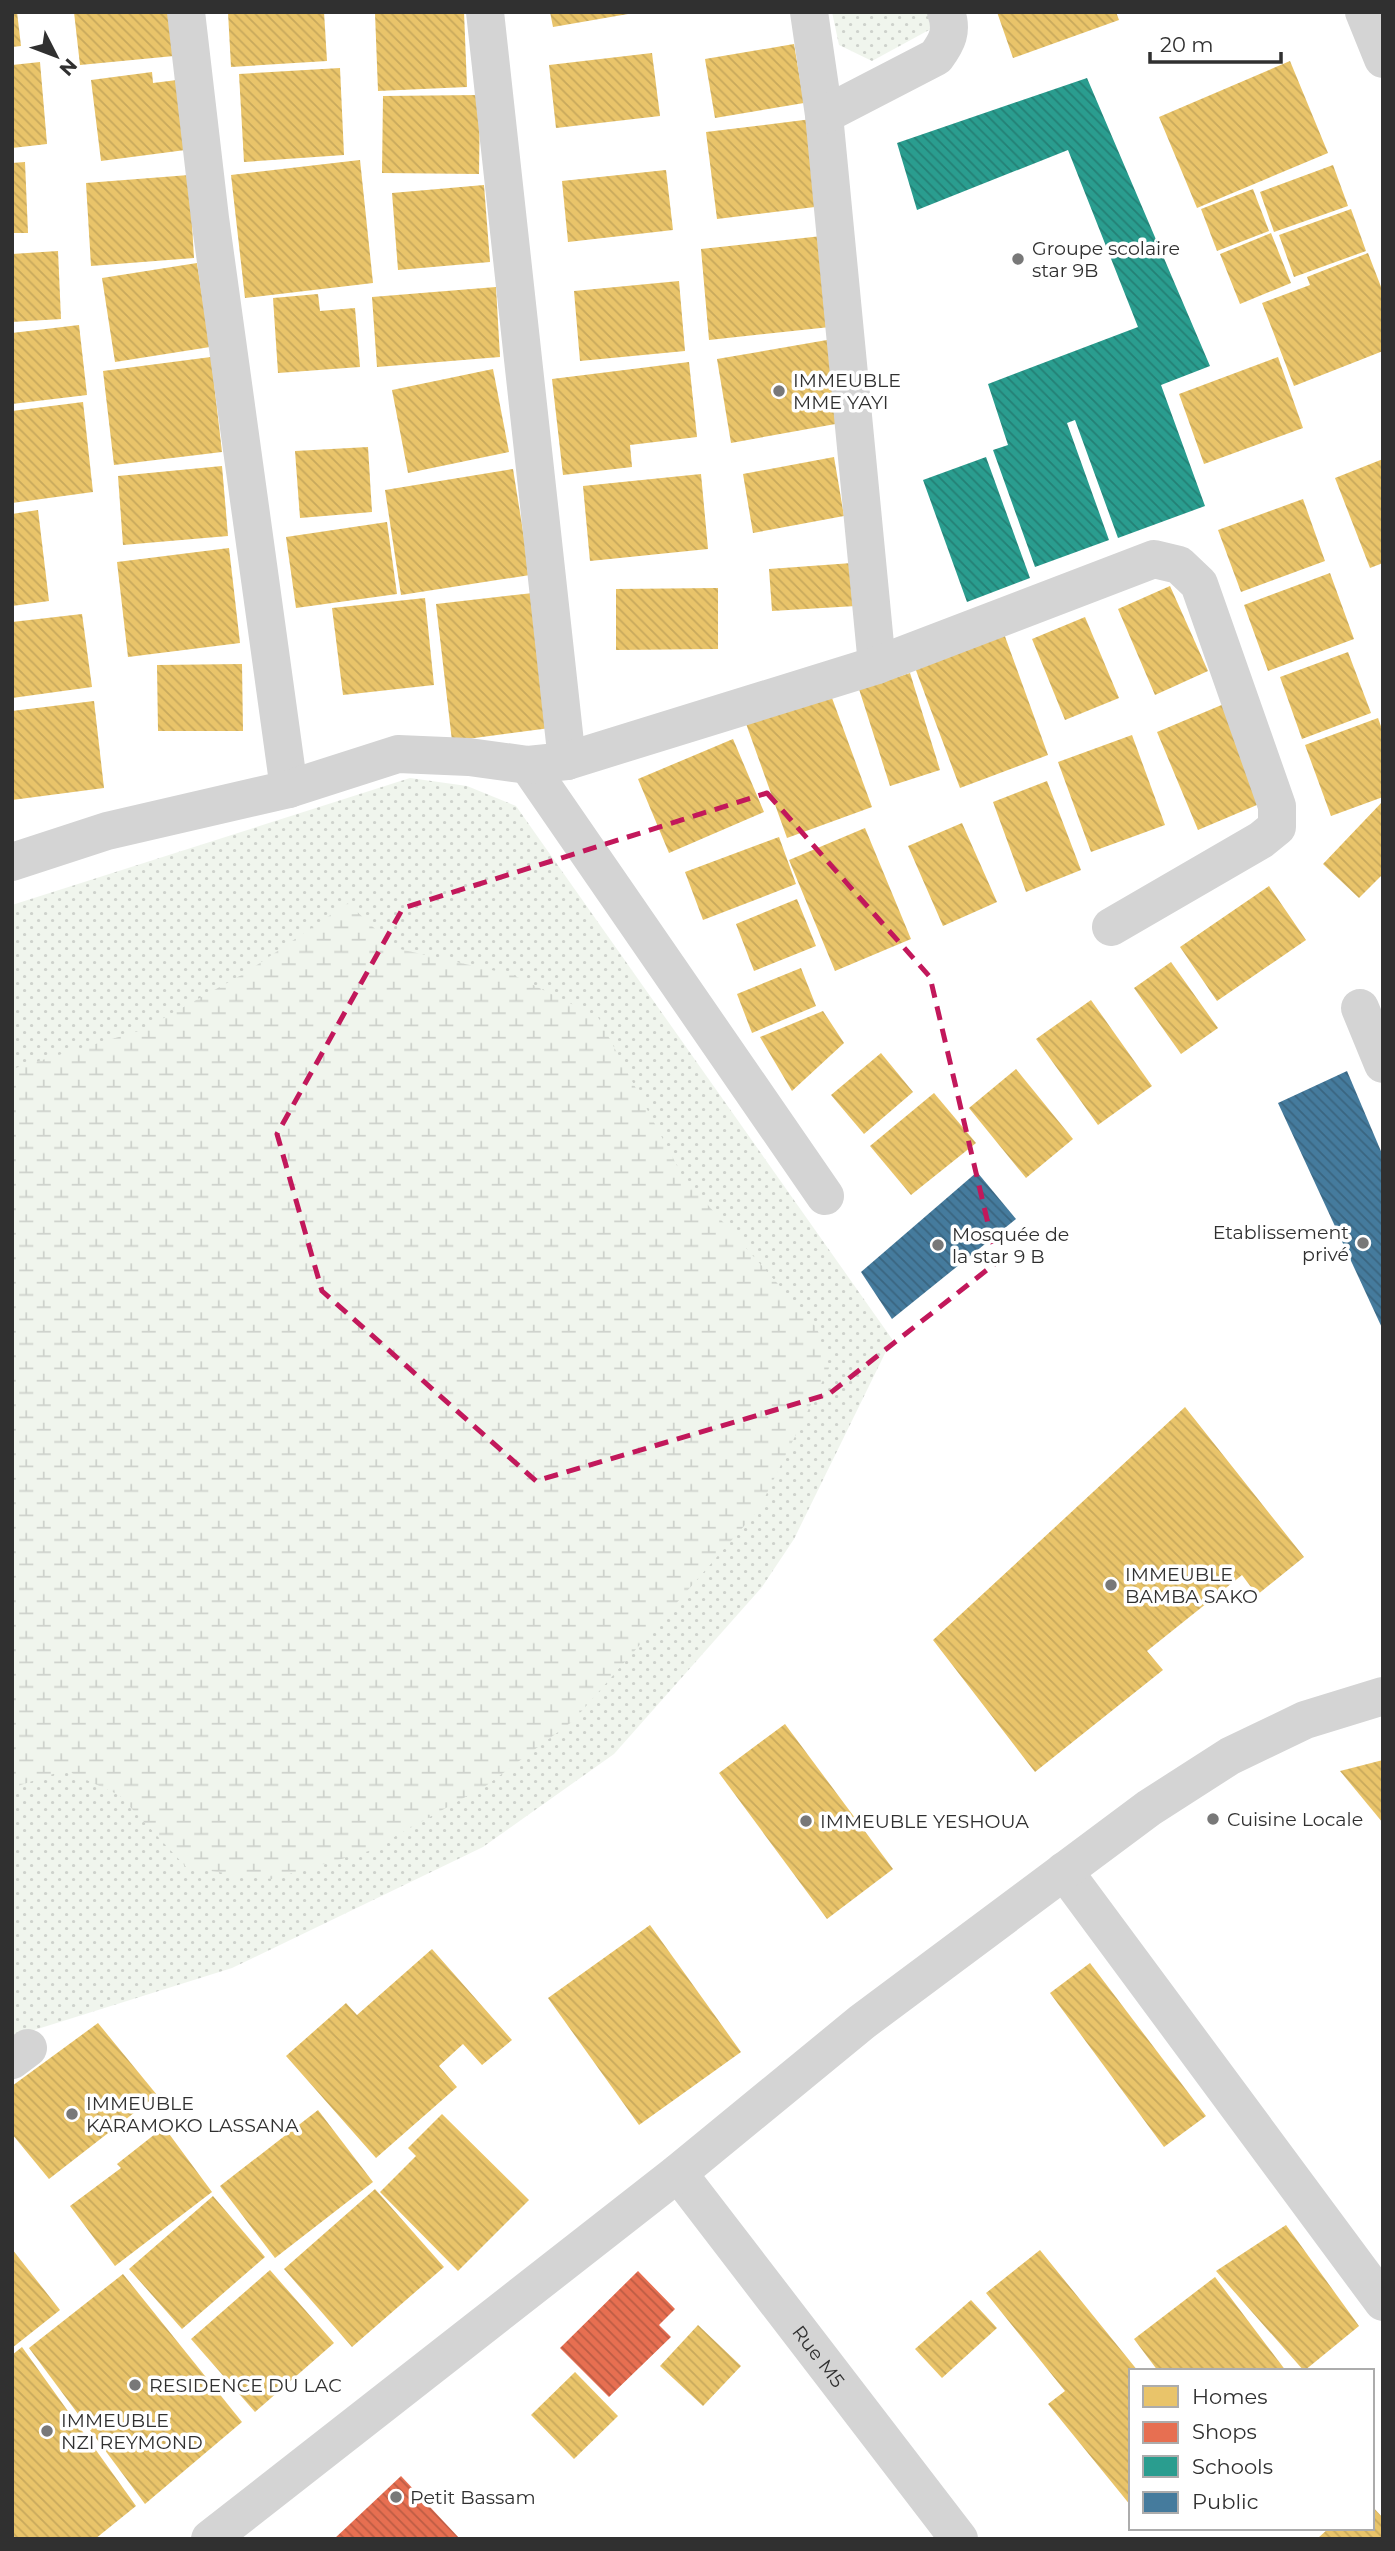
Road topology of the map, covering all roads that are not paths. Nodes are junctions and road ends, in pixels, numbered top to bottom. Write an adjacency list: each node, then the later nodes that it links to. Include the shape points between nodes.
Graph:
1 (186, 12): 11 (street)
2 (485, 12): 9 (street)
3 (809, 12): 7 (street)
4 (946, 12): 7 (street, via 948,41 936,57)
5 (1364, 12): 6 (street)
6 (1383, 59)
7 (824, 116): 8 (street)
8 (877, 665): 9 (street); 13 (street, via 1154,559 1179,565 1199,584 1277,806 1277,827)
9 (567, 761): 10 (street)
10 (528, 765): 11 (street, via 398,754); 16 (street)
11 (289, 789): 12 (street, via 107,831)
12 (12, 862)
13 (1111, 927)
14 (1360, 1008): 15 (street)
15 (1383, 1064)
16 (825, 1196)
17 (1383, 1696): 18 (street, via 1305,1720 1230,1756)
18 (1064, 1871): 19 (street, via 862,2022); 20 (street)
19 (678, 2173): 21 (street); 22 (street, Rue M5)
20 (1383, 2302)
21 (210, 2539)
22 (959, 2539)

